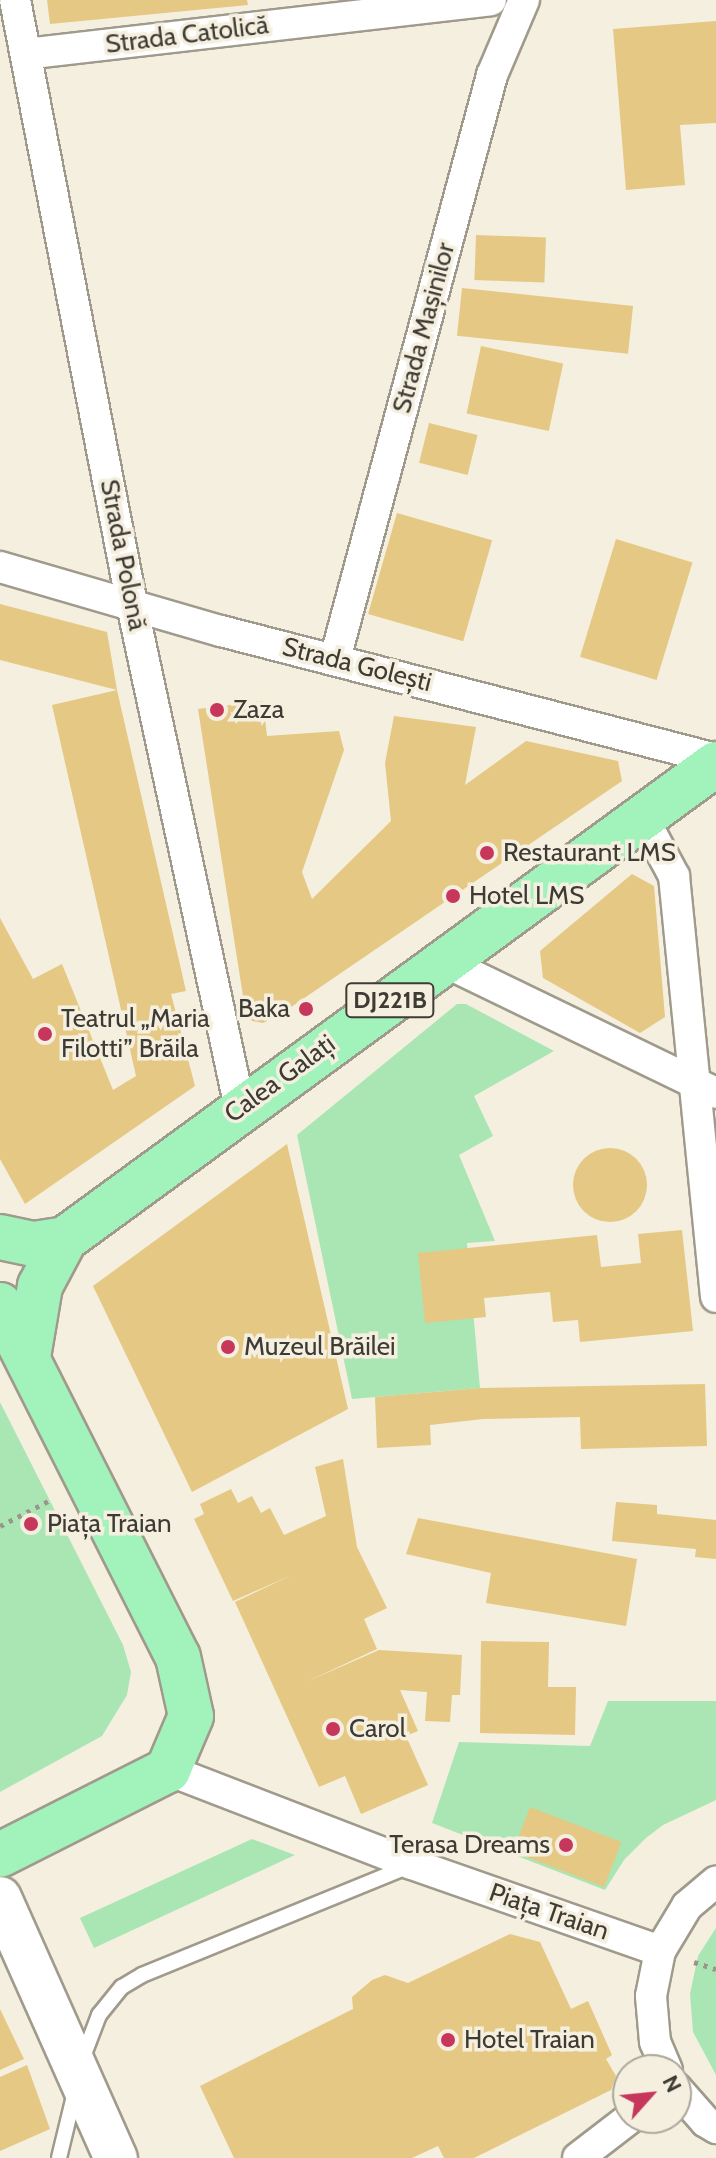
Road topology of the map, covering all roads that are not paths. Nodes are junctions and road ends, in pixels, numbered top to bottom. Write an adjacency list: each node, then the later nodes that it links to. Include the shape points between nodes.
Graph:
1 (15, 0): 4 (street, Strada Polonă)
2 (491, 0): 4 (street, Strada Catolică)
3 (524, 0): 7 (street, Strada Mașinilor, via 492,75)
4 (26, 54): 6 (street, Strada Polonă)
5 (0, 567): 6 (street, Strada Golești)
6 (132, 605): 7 (street, Strada Golești); 12 (street, Strada Polonă)
7 (335, 659): 8 (street, Strada Golești)
8 (716, 762): 9 (main road, Calea Galați / DJ221B)
9 (642, 816): 10 (main road, Calea Galați / DJ221B); 11 (street, via 674,876)
10 (443, 961): 11 (street); 12 (main road, Calea Galați / DJ221B)
11 (704, 1087): 15 (street)
12 (240, 1108): 14 (main road, Calea Galați / DJ221B)
13 (0, 1237): 14 (main road, via 34,1244)
14 (65, 1239): 17 (main road, Calea Galați / DJ221B, via 40,1286)
15 (716, 1297)
16 (0, 1305): 17 (main road)
17 (28, 1357): 18 (main road, via 178,1657 191,1716)
18 (168, 1770): 19 (main road); 20 (street, Piața Traian)
19 (0, 1855)
20 (412, 1864): 23 (street, Piața Traian); 25 (lane, via 122,1987 91,2031)
21 (716, 1882): 23 (street, via 687,1906)
22 (0, 1898): 25 (street)
23 (660, 1951): 24 (street, via 651,1996)
24 (660, 2054)
25 (79, 2076): 29 (lane); 30 (street)
26 (692, 2106): 27 (street)
27 (716, 2128)
28 (612, 2132): 31 (street)
29 (59, 2158)
30 (116, 2158)
31 (578, 2158)

